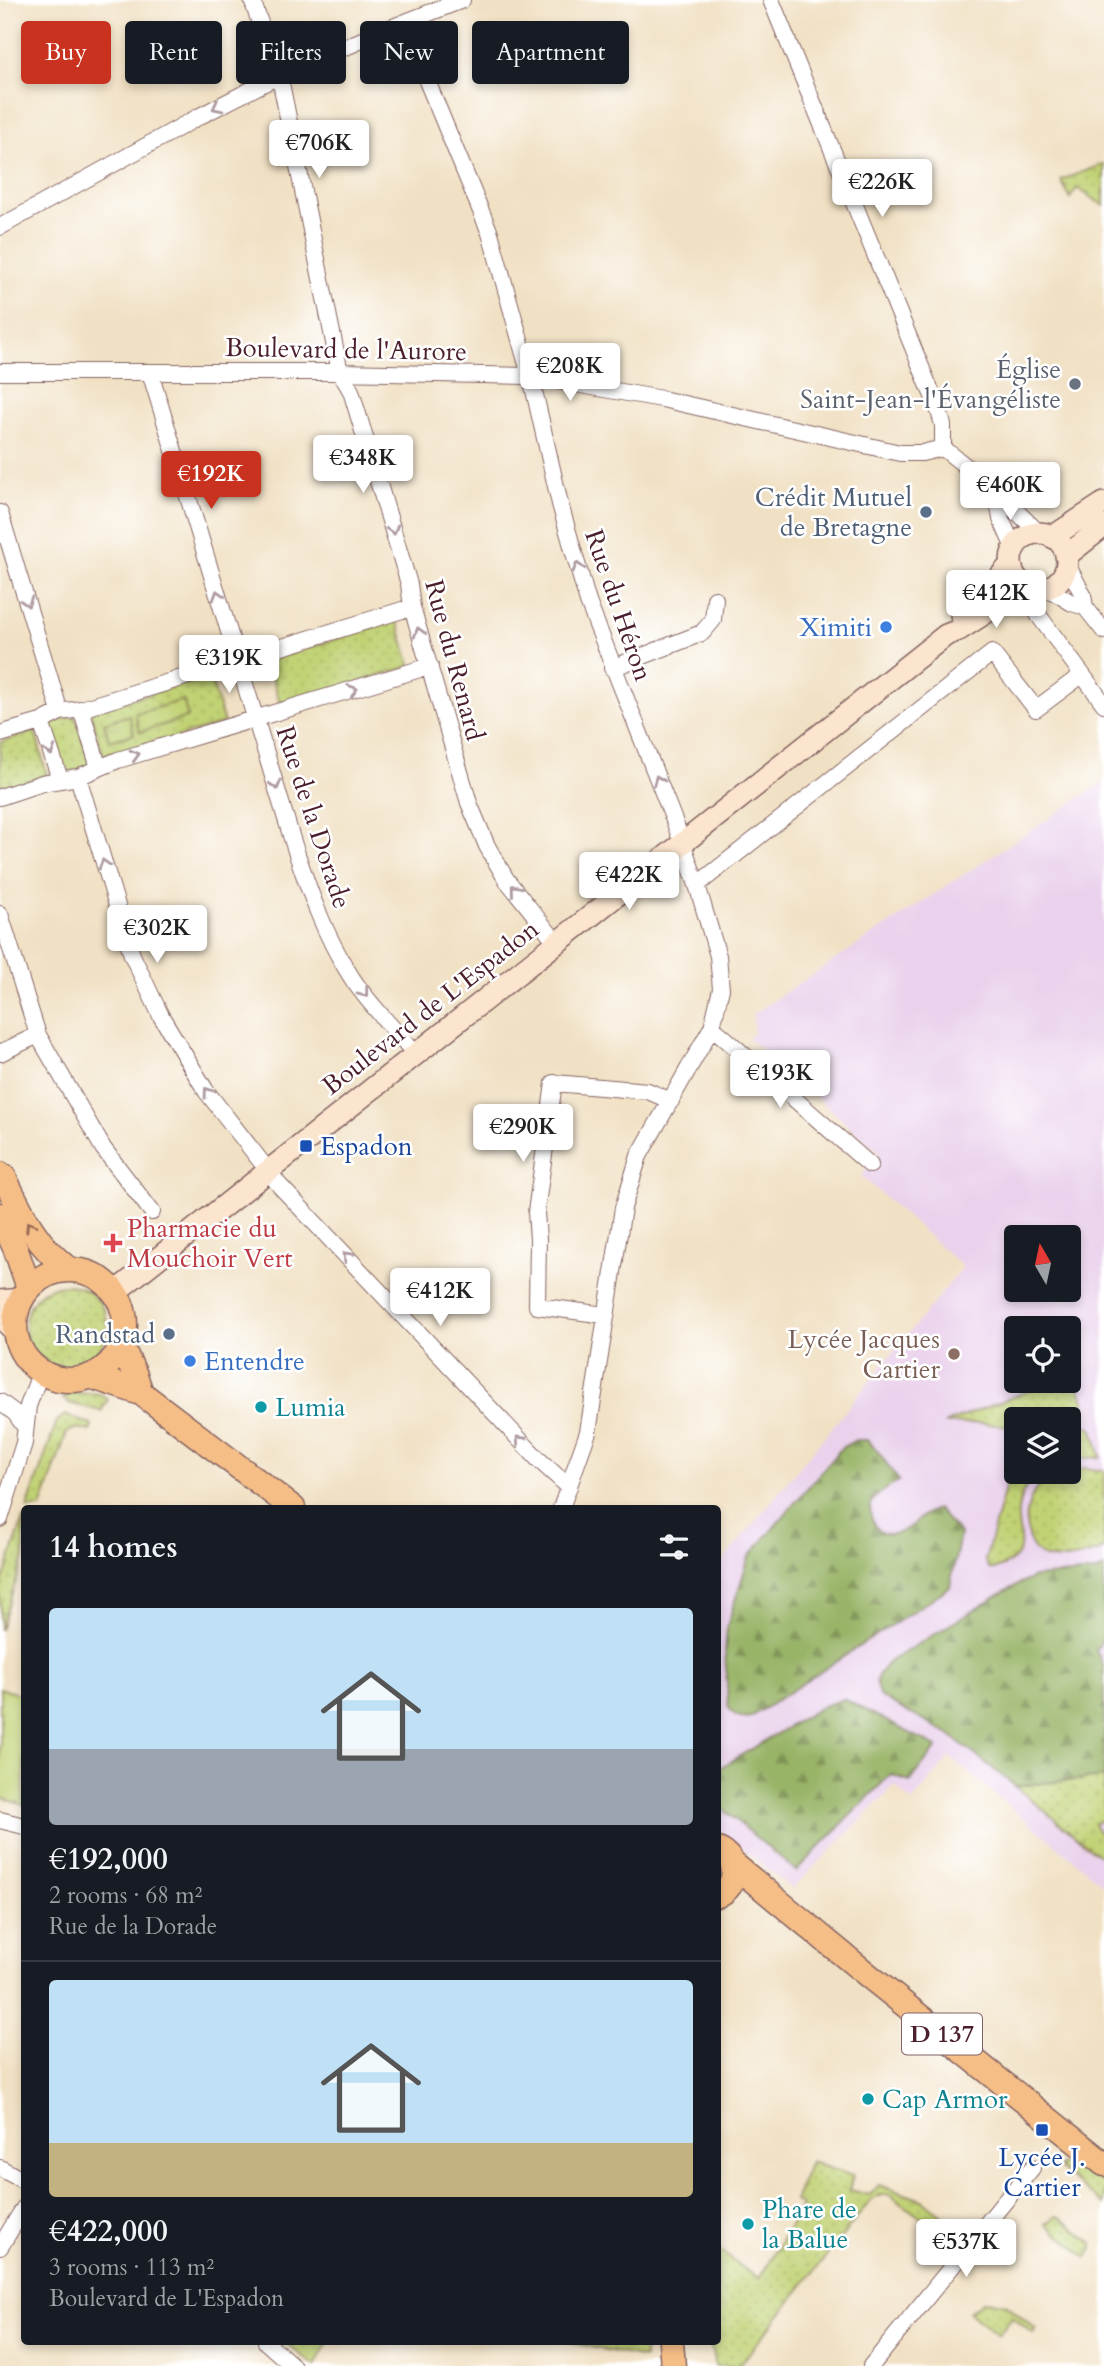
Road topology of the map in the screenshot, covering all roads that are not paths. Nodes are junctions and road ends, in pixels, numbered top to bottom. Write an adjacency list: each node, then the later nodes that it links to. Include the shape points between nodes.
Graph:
1 (252, 0): 4 (street, Rue du Renard)
2 (462, 0): 5 (street)
3 (771, 0): 14 (street, via 939,411)
4 (259, 21)
5 (408, 21)
6 (262, 84): 9 (street, one-way to 9)
7 (280, 84): 12 (street, Rue du Renard)
8 (428, 84): 13 (street, Rue du Héron, via 490,233)
9 (0, 227)
10 (0, 372): 11 (street, Boulevard de l'Aurore)
11 (150, 372): 12 (street, Boulevard de l'Aurore); 28 (street, Rue de la Dorade, one-way to 11)
12 (340, 372): 13 (street, Boulevard de l'Aurore); 24 (street, Rue du Renard, one-way to 24, via 351,391)
13 (529, 376): 14 (street, Boulevard de l'Aurore, via 662,399 900,453); 30 (street, Rue du Héron, one-way to 13, via 588,603)
14 (943, 448): 15 (street, via 972,471)
15 (998, 501): 19 (street); 20 (street)
16 (1104, 503): 19 (street)
17 (0, 513): 34 (street, one-way to 34)
18 (1104, 526): 21 (street)
19 (1045, 535): 20 (street, via 1026,537); 21 (street, via 1064,549)
20 (1012, 556): 22 (street, via 1017,579); 27 (street, Boulevard de L'Espadon, via 984,595 953,622)
21 (1066, 560): 22 (street, via 1060,579); 25 (street)
22 (1037, 588): 25 (street); 27 (street, Boulevard de L'Espadon, via 1001,602); 32 (street, via 1032,603 1039,616)
23 (715, 599): 30 (street, via 713,620 702,633)
24 (412, 607): 28 (street); 29 (street, Rue du Renard, one-way to 24)
25 (1085, 607): 26 (street)
26 (1104, 631)
27 (946, 635): 42 (street, Boulevard de L'Espadon)
28 (237, 660): 33 (street); 35 (street, Rue de la Dorade)
29 (430, 666): 35 (street, one-way to 29); 45 (street, Rue du Renard, one-way to 29, via 486,846)
30 (612, 668): 42 (street, Rue du Héron, one-way to 30)
31 (1075, 680): 43 (street, via 1037,709 992,653)
32 (1104, 704)
33 (81, 709): 34 (street); 38 (street)
34 (60, 712): 36 (street)
35 (256, 720): 38 (street, one-way to 35); 49 (street, Rue de la Dorade, one-way to 49, via 311,896 330,939 351,976)
36 (41, 722): 37 (street); 40 (street, one-way to 40)
37 (0, 734)
38 (99, 768): 39 (street)
39 (78, 777): 40 (street); 52 (street, one-way to 39, via 206,1091 161,1016 132,955)
40 (60, 779): 41 (street)
41 (0, 797)
42 (682, 844): 43 (street, Rue du Héron); 45 (street, Boulevard de L'Espadon)
43 (697, 885): 46 (street, Rue du Héron, via 718,956 721,989)
44 (0, 914): 47 (street)
45 (557, 943): 49 (street, Boulevard de L'Espadon)
46 (712, 1027): 50 (street, Rue du Héron); 51 (street)
47 (38, 1035): 48 (street); 54 (street, via 103,1147)
48 (0, 1052)
49 (415, 1054): 52 (street, Boulevard de L'Espadon)
50 (671, 1101): 59 (street, Rue du Héron, via 630,1180); 59 (street, via 648,1091 554,1083 536,1212 537,1306)
51 (870, 1165)
52 (268, 1171): 57 (street, Boulevard de L'Espadon); 67 (street, one-way to 52, via 538,1460)
53 (0, 1174): 56 (main road, one-way to 53, via 44,1248)
54 (152, 1212)
55 (0, 1215): 58 (main road, via 16,1250)
56 (70, 1270): 57 (main road, via 102,1280); 58 (main road, via 47,1275)
57 (114, 1293): 61 (main road, via 124,1318)
58 (17, 1296): 60 (main road, via 17,1310)
59 (605, 1315): 67 (street, Rue du Héron, via 587,1432)
60 (8, 1325): 62 (main road, via 29,1361)
61 (121, 1345): 63 (main road, via 114,1358); 64 (main road)
62 (41, 1371): 63 (main road, via 73,1380); 66 (street)
63 (90, 1376): 64 (main road)
64 (141, 1393): 68 (main road)
65 (0, 1402): 66 (street)
66 (25, 1427): 70 (street)
67 (569, 1487): 69 (street, Rue du Héron)
68 (289, 1505)
69 (562, 1505)
70 (0, 1519)
71 (0, 1820): 72 (street)
72 (21, 1825)
73 (725, 1856): 74 (main road, via 733,1879); 75 (main road, D 137)
74 (721, 1893): 75 (main road, D 137)
75 (781, 1903): 76 (main road, D 137)
76 (1104, 2164)
77 (0, 2168): 79 (street)
78 (1032, 2168): 86 (street)
79 (21, 2179)
80 (21, 2213): 81 (street)
81 (0, 2247)
82 (269, 2345): 84 (street)
83 (671, 2345): 85 (main road)
84 (293, 2366)
85 (673, 2366)
86 (871, 2366)

